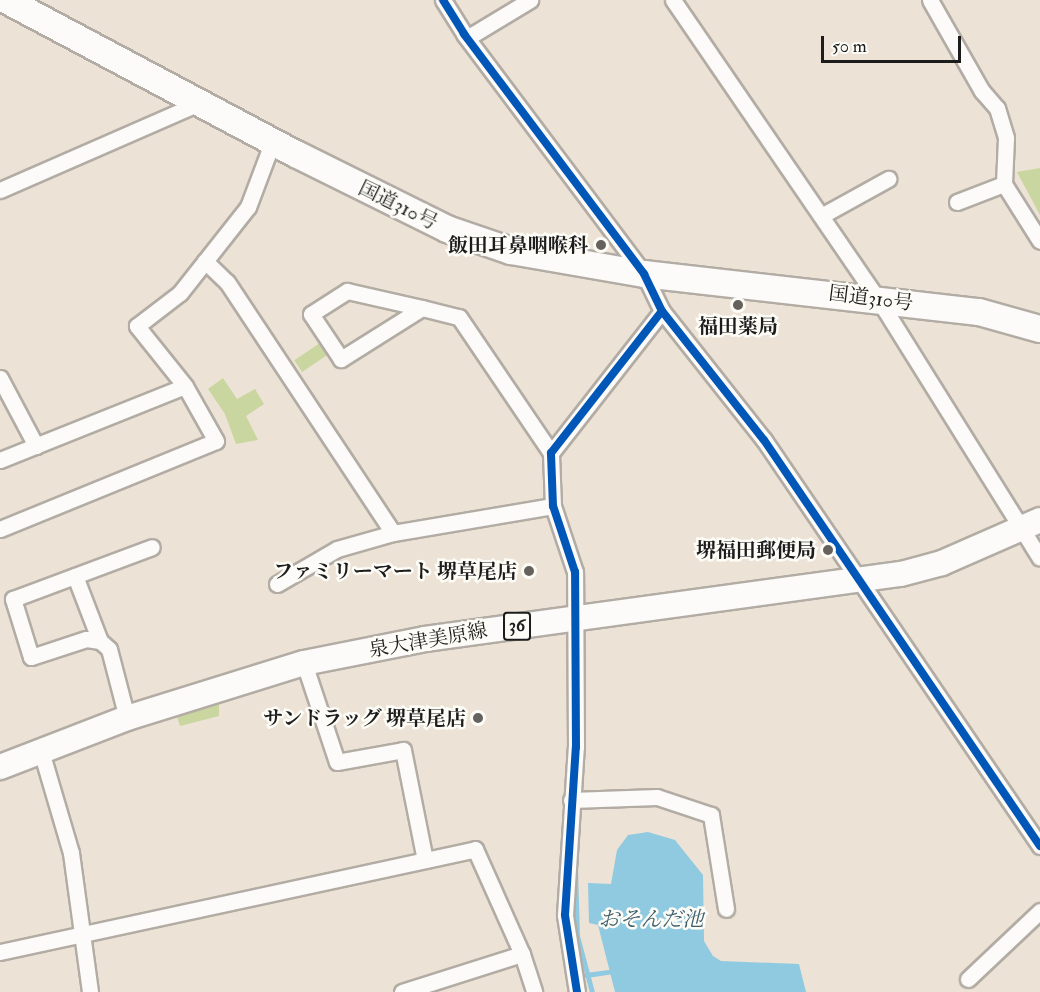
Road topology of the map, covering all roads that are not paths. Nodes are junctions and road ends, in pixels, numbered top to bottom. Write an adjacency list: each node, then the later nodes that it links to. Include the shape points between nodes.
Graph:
1 (6, 0): 7 (highway, 国道310号)
2 (443, 0): 6 (street)
3 (530, 0): 6 (street)
4 (673, 0): 13 (street)
5 (930, 0): 10 (street, via 982,91 997,108 1006,138)
6 (467, 38): 16 (street)
7 (199, 103): 8 (highway, 国道310号); 11 (street)
8 (272, 143): 15 (street, via 248,207); 16 (highway, 国道310号, via 468,236 511,251)
9 (888, 179): 13 (street)
10 (1004, 184): 12 (street); 14 (street)
11 (0, 190)
12 (957, 202)
13 (821, 216): 17 (street)
14 (1040, 241)
15 (205, 261): 22 (street, via 180,293 137,326); 29 (street, via 227,282)
16 (645, 274): 17 (highway, 国道310号); 19 (street)
17 (881, 304): 20 (highway, 国道310号, via 979,312); 27 (street)
18 (422, 308): 18 (street, via 347,291 311,314 341,359); 24 (street, via 459,317)
19 (662, 311): 24 (street); 33 (street, via 764,440)
20 (1040, 329)
21 (0, 378): 23 (street)
22 (185, 386): 23 (street); 28 (street, via 216,441)
23 (36, 446): 25 (street)
24 (551, 453): 26 (street)
25 (0, 460)
26 (553, 506): 29 (street); 35 (street, via 575,572)
27 (1030, 524): 31 (street); 33 (main road, 泉大津美原線 / 36, via 942,563)
28 (0, 529)
29 (393, 533): 34 (street, via 337,549)
30 (152, 547): 32 (street)
31 (1040, 558)
32 (75, 576): 36 (street); 36 (street, via 13,599 31,657 86,639)
33 (861, 580): 35 (main road, 泉大津美原線 / 36); 42 (street)
34 (277, 584)
35 (577, 617): 37 (main road, 泉大津美原線 / 36, via 425,639); 41 (street, via 576,747)
36 (100, 642): 38 (street, via 109,649)
37 (304, 663): 38 (main road, 泉大津美原線 / 36); 43 (street, via 337,762 403,750)
38 (127, 718): 39 (main road, 泉大津美原線 / 36)
39 (41, 752): 40 (main road, 泉大津美原線 / 36); 46 (street, via 71,853)
40 (0, 767)
41 (570, 800): 44 (street, via 657,797 711,815); 53 (street, via 565,915)
42 (1040, 846)
43 (425, 860): 46 (street); 48 (street, via 475,849)
44 (726, 909)
45 (1040, 911): 49 (street)
46 (84, 935): 47 (street); 50 (street)
47 (0, 952)
48 (522, 954): 51 (street); 52 (street)
49 (968, 979)
50 (90, 992)
51 (402, 992)
52 (534, 992)
53 (577, 992)

